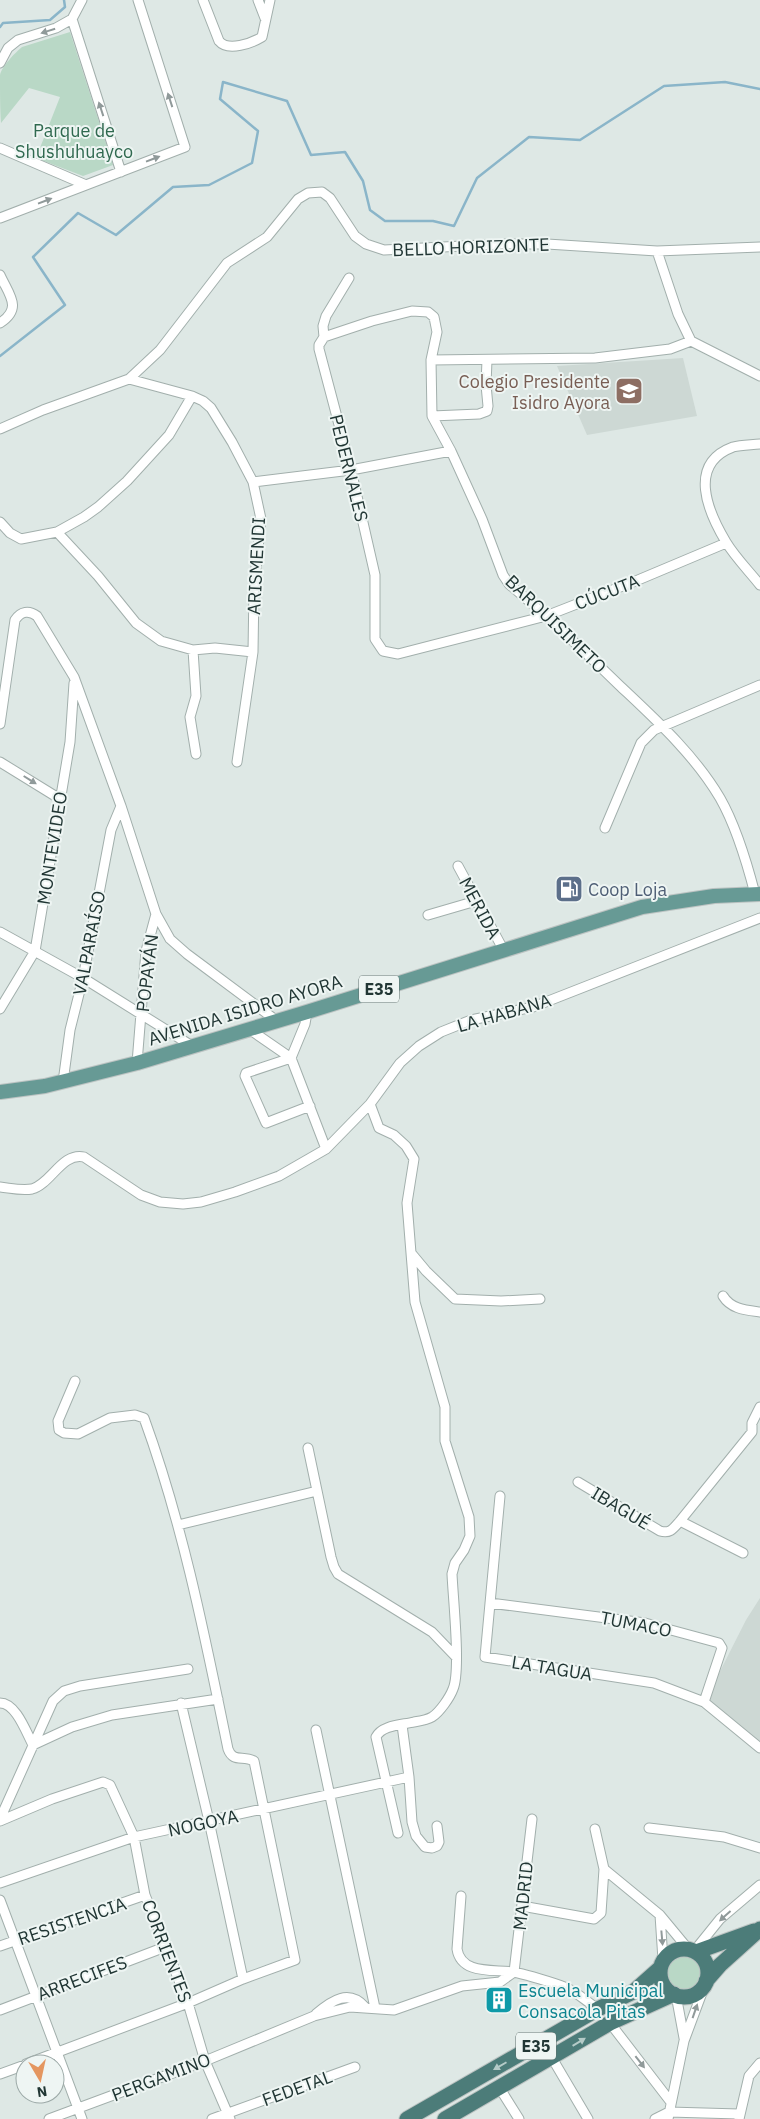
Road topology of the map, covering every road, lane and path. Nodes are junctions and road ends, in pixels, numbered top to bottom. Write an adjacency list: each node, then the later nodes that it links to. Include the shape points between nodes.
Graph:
1 (82, 0): 7 (street)
2 (138, 0): 10 (street, one-way to 2, via 185,147)
3 (203, 0): 6 (street, via 222,45 234,46 262,37)
4 (258, 0): 6 (street)
5 (270, 0): 6 (street)
6 (265, 18)
7 (72, 19): 8 (street, one-way to 8, via 56,28 18,40 8,48); 10 (street, one-way to 7)
8 (0, 63)
9 (0, 148): 11 (street)
10 (121, 172): 11 (street)
11 (86, 185): 12 (street, one-way to 11)
12 (0, 218)
13 (760, 247): 14 (street, BELLO HORIZONTE)
14 (657, 251): 19 (street, via 678,314); 23 (street, BELLO HORIZONTE, via 547,244 384,250 355,236 330,198 315,191 298,199 267,237 227,263 160,350)
15 (0, 274): 17 (street, via 13,305 10,316)
16 (350, 278): 18 (street, PEDERNALES, via 326,316)
17 (0, 322)
18 (324, 337): 20 (street, BARQUISIMETO, via 420,310 434,317 437,325); 29 (street, PEDERNALES, via 319,350)
19 (692, 341): 21 (street, via 670,349 595,358); 22 (street)
20 (431, 360): 21 (street); 25 (street, BARQUISIMETO)
21 (487, 360): 25 (street, via 486,411)
22 (760, 376)
23 (129, 379): 24 (street, ARISMENDI); 26 (street, BELLO HORIZONTE)
24 (192, 396): 30 (street, ARISMENDI, via 211,408); 32 (street, via 169,435 127,481 84,517)
25 (432, 416): 28 (street, BARQUISIMETO)
26 (0, 429)
27 (760, 444): 33 (street, via 723,452 710,465 705,479 704,492)
28 (451, 451): 29 (street); 35 (street, BARQUISIMETO, via 503,575)
29 (351, 470): 30 (street); 38 (street, PEDERNALES, via 374,575 375,639 384,652)
30 (253, 482): 37 (street, ARISMENDI, via 261,519 254,587)
31 (0, 522): 32 (street, via 21,539)
32 (57, 532): 36 (street, via 136,623 161,641)
33 (726, 543): 34 (street); 35 (street, CÚCUTA)
34 (760, 585)
35 (546, 616): 38 (street, CÚCUTA); 42 (street, BARQUISIMETO)
36 (193, 650): 37 (street, via 216,648); 43 (street, via 196,688 190,717)
37 (253, 652): 45 (street, ARISMENDI)
38 (398, 654)
39 (74, 677): 41 (street, via 37,616 32,612 18,615); 46 (street, MONTEVIDEO, via 70,742); 47 (street)
40 (760, 686): 42 (street)
41 (0, 724)
42 (662, 726): 48 (street, via 641,743); 50 (street, BARQUISIMETO, via 700,769 720,799)
43 (196, 754)
44 (0, 762): 46 (street, one-way to 46)
45 (237, 762)
46 (60, 799): 57 (street, MONTEVIDEO)
47 (121, 806): 52 (street); 58 (street, VALPARAÍSO, via 111,830)
48 (605, 828)
49 (458, 866): 51 (street, MERIDA)
50 (758, 894): 56 (main road, AVENIDA ISIDRO AYORA / E35, via 714,896 642,907)
51 (476, 900): 53 (street); 56 (street, MERIDA)
52 (156, 914): 61 (street, POPAYÁN, via 146,951); 62 (street, via 170,939 186,954)
53 (428, 915)
54 (760, 918): 69 (street, LA HABANA, via 533,1008 471,1020 441,1032 400,1062)
55 (0, 932): 57 (street)
56 (503, 949): 60 (main road, AVENIDA ISIDRO AYORA / E35)
57 (35, 952): 58 (street); 59 (street, MONTEVIDEO)
58 (83, 978): 61 (street); 67 (street, VALPARAÍSO, via 70,1030)
59 (0, 1009)
60 (306, 1012): 62 (main road, AVENIDA ISIDRO AYORA / E35); 65 (street, via 305,1024)
61 (142, 1014): 64 (street); 66 (street, POPAYÁN)
62 (277, 1021): 63 (main road, AVENIDA ISIDRO AYORA / E35)
63 (249, 1029): 64 (main road, AVENIDA ISIDRO AYORA / E35); 65 (street)
64 (192, 1046): 66 (main road, AVENIDA ISIDRO AYORA / E35)
65 (291, 1058): 70 (street); 70 (street, via 245,1076 266,1123)
66 (137, 1063): 67 (main road, AVENIDA ISIDRO AYORA / E35)
67 (63, 1082): 68 (main road, AVENIDA ISIDRO AYORA / E35)
68 (0, 1092)
69 (370, 1104): 71 (street, LA HABANA); 73 (street, via 379,1128 394,1135 414,1159 408,1203)
70 (310, 1106): 71 (street)
71 (326, 1149): 72 (street, LA HABANA, via 278,1176 201,1202 160,1202 141,1196 80,1156 69,1159 42,1184 33,1188)
72 (0, 1186)
73 (411, 1254): 75 (street, via 455,1298 501,1302); 88 (street, via 415,1302 445,1407 445,1442 469,1517 470,1536 452,1574)
74 (723, 1296): 76 (street, via 728,1304)
75 (540, 1299)
76 (760, 1312)
77 (74, 1381): 85 (street, via 58,1420 59,1430 78,1434 107,1418 142,1416)
78 (760, 1407): 79 (street, via 752,1423)
79 (756, 1434): 84 (street)
80 (308, 1448): 82 (street)
81 (578, 1482): 84 (street, IBAGUÉ, via 660,1531 671,1531)
82 (317, 1491): 85 (street); 88 (street, via 338,1574 432,1632)
83 (500, 1496): 87 (street, LA TAGUA)
84 (680, 1521): 86 (street, IBAGUÉ)
85 (178, 1525): 90 (street)
86 (743, 1553)
87 (490, 1603): 91 (street, LA TAGUA, via 485,1658 654,1683); 91 (street, TUMACO, via 645,1623 719,1644 722,1648)
88 (456, 1659): 94 (street, via 453,1690 434,1716)
89 (188, 1669): 96 (street, via 64,1691 53,1701)
90 (218, 1699): 93 (street); 101 (street, via 231,1756 254,1761)
91 (704, 1702): 97 (street, LA TAGUA)
92 (0, 1703): 96 (street, via 12,1708)
93 (181, 1703): 96 (street, via 112,1715 72,1727); 104 (street)
94 (402, 1725): 98 (street); 99 (street, via 379,1732 376,1737)
95 (316, 1730): 100 (street)
96 (33, 1745): 103 (street)
97 (760, 1748)
98 (410, 1777): 99 (street, NOGOYA); 105 (street, via 412,1822 416,1836 425,1847 437,1846)
99 (387, 1782): 100 (street, NOGOYA); 108 (street)
100 (329, 1795): 101 (street, NOGOYA); 131 (street)
101 (264, 1809): 104 (street, NOGOYA); 126 (street, via 295,1960)
102 (532, 1819): 117 (street, MADRID)
103 (0, 1820): 109 (street, CORRIENTES, via 107,1782)
104 (209, 1821): 109 (street, NOGOYA); 126 (street)
105 (437, 1826)
106 (595, 1828): 111 (street)
107 (649, 1828): 110 (street, via 724,1838)
108 (398, 1833)
109 (134, 1838): 112 (street, NOGOYA); 114 (street, CORRIENTES)
110 (760, 1848)
111 (604, 1869): 117 (street, via 598,1917); 118 (street)
112 (0, 1883)
113 (760, 1885): 123 (street, one-way to 123, via 720,1919)
114 (145, 1895): 120 (street, RESISTENCIA); 122 (street, CORRIENTES)
115 (461, 1896): 125 (street, via 457,1949 460,1959 485,1971)
116 (0, 1900): 120 (street)
117 (522, 1906): 125 (street, MADRID)
118 (660, 1915): 123 (street); 124 (street, one-way to 124)
119 (760, 1929): 123 (highway, E35); 127 (highway, E35)
120 (14, 1941): 121 (street, RESISTENCIA); 129 (street)
121 (0, 1946)
122 (165, 1947): 129 (street, ARRECIFES); 130 (street, CORRIENTES)
123 (693, 1951): 124 (highway, E35, via 678,1950); 127 (highway, via 706,1965)
124 (662, 1964): 128 (highway, via 663,1984); 133 (highway, E35, via 640,1988)
125 (514, 1972): 131 (street, PERGAMINO, via 500,1982 462,1986 394,2010); 133 (street, via 565,1987)
126 (243, 1979): 130 (street)
127 (706, 1982): 128 (highway, E35, via 693,1995); 135 (street, one-way to 127)
128 (675, 1995): 134 (highway, E35); 135 (street)
129 (35, 1996): 132 (street, ARRECIFES); 136 (street)
130 (188, 2004): 136 (street); 138 (street, CORRIENTES)
131 (375, 2008): 138 (street, PERGAMINO, via 350,2007 314,2016)
132 (0, 2010)
133 (598, 2010): 152 (highway, E35, one-way to 152)
134 (610, 2024): 137 (highway, E35, one-way to 134); 144 (street, one-way to 144)
135 (684, 2041): 144 (street)
136 (56, 2053): 145 (street)
137 (552, 2058): 143 (highway, E35); 155 (street)
138 (205, 2061): 145 (street, PERGAMINO); 146 (street, CORRIENTES)
139 (760, 2063): 148 (street, via 750,2076)
140 (355, 2067): 146 (street, FEDETAL)
141 (15, 2068): 142 (street)
142 (0, 2074)
143 (500, 2088): 153 (highway, E35); 154 (street)
144 (670, 2101): 147 (street)
145 (77, 2108): 149 (street, PERGAMINO); 150 (street)
146 (229, 2116): 151 (street, FEDETAL)
147 (668, 2116): 148 (street); 156 (street)
148 (739, 2116)
149 (50, 2119)
150 (82, 2119)
151 (212, 2119)
152 (407, 2119)
153 (446, 2119)
154 (519, 2119)
155 (588, 2119)
156 (655, 2119)

